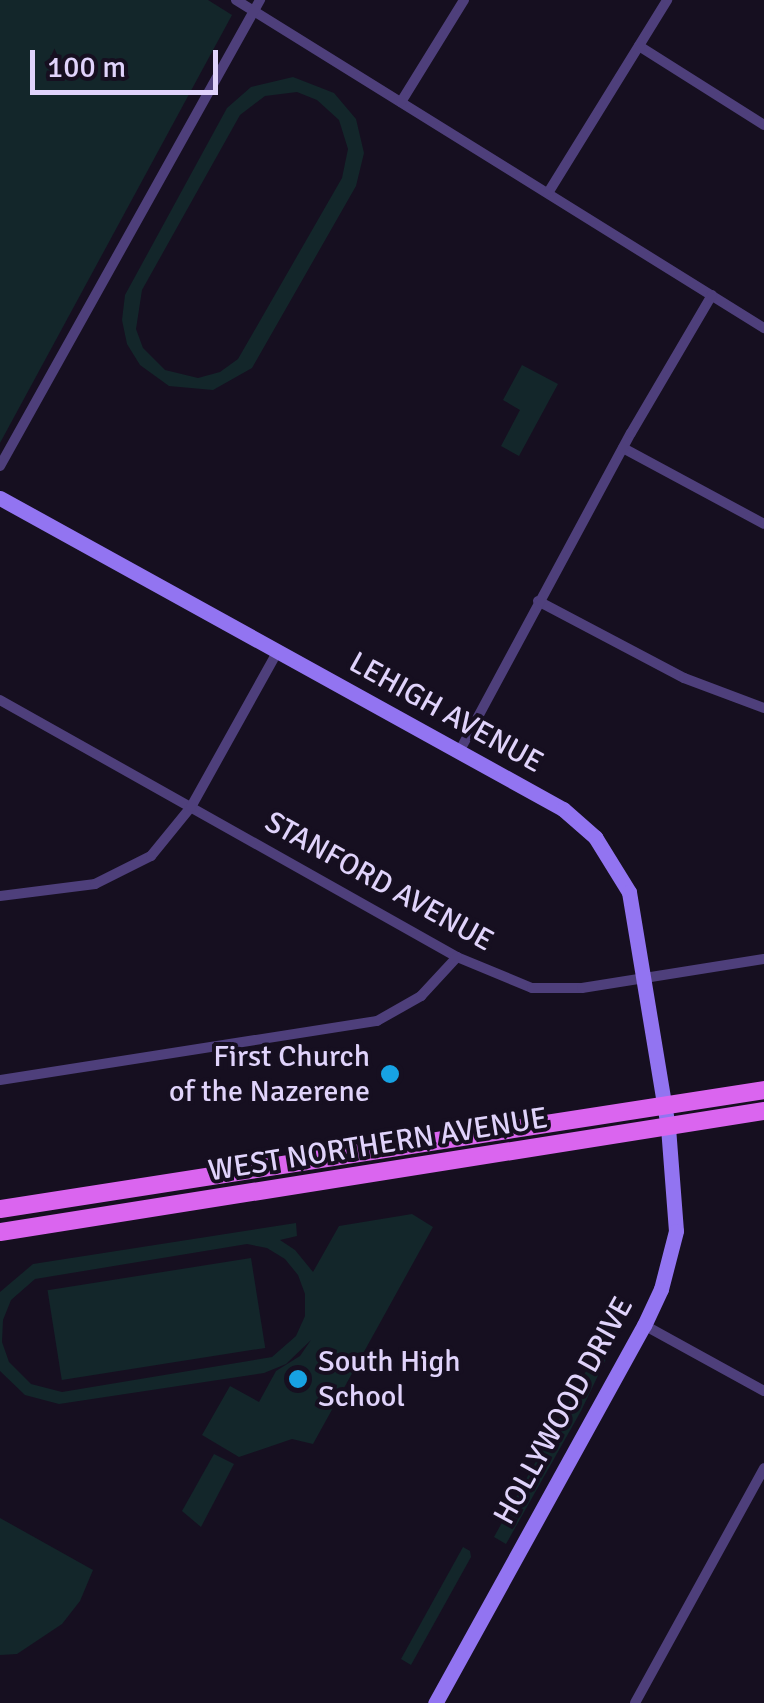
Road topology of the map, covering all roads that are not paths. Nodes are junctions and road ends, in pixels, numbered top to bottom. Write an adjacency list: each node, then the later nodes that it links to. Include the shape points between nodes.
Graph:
1 (236, 0): 4 (street)
2 (464, 0): 6 (street)
3 (667, 0): 5 (street)
4 (257, 5): 6 (street); 12 (street)
5 (638, 46): 7 (street); 8 (street)
6 (401, 102): 8 (street)
7 (764, 125)
8 (548, 193): 9 (street)
9 (712, 295): 10 (street); 11 (street)
10 (764, 328)
11 (623, 448): 14 (street); 15 (street)
12 (0, 466)
13 (0, 498): 16 (street, LEHIGH AVENUE)
14 (764, 524)
15 (538, 601): 18 (street, via 684,678); 19 (street)
16 (278, 651): 19 (street, LEHIGH AVENUE); 20 (street)
17 (0, 700): 20 (street, STANFORD AVENUE)
18 (764, 708)
19 (459, 752): 24 (street, LEHIGH AVENUE, via 563,809 596,837 628,892)
20 (191, 807): 21 (street, via 151,856 95,884); 22 (street, STANFORD AVENUE)
21 (0, 896)
22 (457, 958): 24 (street, STANFORD AVENUE, via 532,988); 25 (street, via 421,996 376,1021)
23 (764, 959): 24 (street, STANFORD AVENUE)
24 (641, 978): 27 (street, LEHIGH AVENUE)
25 (0, 1080)
26 (764, 1090): 27 (main road, WEST NORTHERN AVENUE)
27 (664, 1107): 29 (street, LEHIGH AVENUE); 30 (main road, WEST NORTHERN AVENUE)
28 (764, 1111): 29 (main road, WEST NORTHERN AVENUE)
29 (668, 1127): 31 (main road, WEST NORTHERN AVENUE); 32 (street, HOLLYWOOD DRIVE, via 676,1231)
30 (0, 1209)
31 (0, 1232)
32 (644, 1324): 33 (street); 35 (street, HOLLYWOOD DRIVE)
33 (764, 1391)
34 (764, 1468): 36 (street)
35 (435, 1703)
36 (635, 1703)

